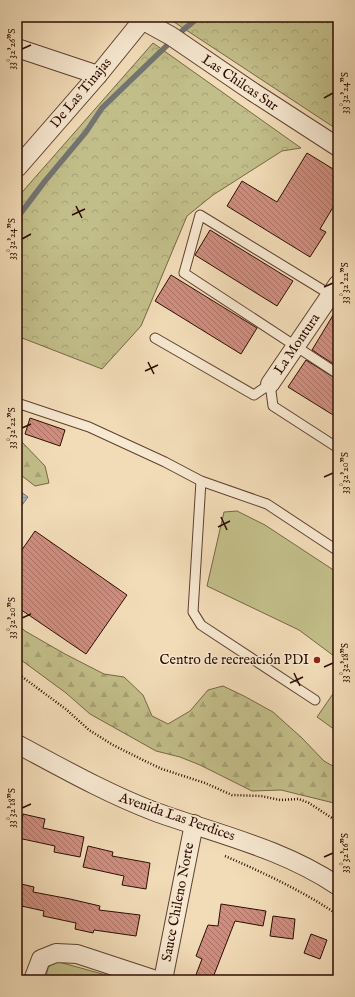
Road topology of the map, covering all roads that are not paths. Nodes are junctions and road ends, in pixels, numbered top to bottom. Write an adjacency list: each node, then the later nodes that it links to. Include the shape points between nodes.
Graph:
1 (144, 18): 3 (street, De Las Tinajas); 4 (street, Las Chilcas Sur)
2 (17, 48): 3 (street)
3 (98, 75): 5 (street, De Las Tinajas)
4 (338, 147)
5 (17, 168)
6 (334, 289): 8 (street, La Montura); 8 (lane, via 200,215 184,274)
7 (155, 338): 10 (lane, via 254,395)
8 (296, 347): 9 (lane); 10 (street, La Montura)
9 (338, 374)
10 (270, 384): 12 (lane, via 273,406)
11 (17, 403): 13 (lane, via 89,427)
12 (338, 448)
13 (201, 481): 14 (lane, via 267,504); 15 (lane, via 193,612 201,625)
14 (338, 551)
15 (315, 700)
16 (17, 744): 17 (street, Avenida Las Perdices, via 114,795)
17 (194, 824): 18 (street, Avenida Las Perdices, via 279,854); 21 (street, Sauce Chileno Norte)
18 (338, 886)
19 (33, 980): 20 (street, via 41,959 56,953 77,954)
20 (156, 980)
21 (163, 980)

